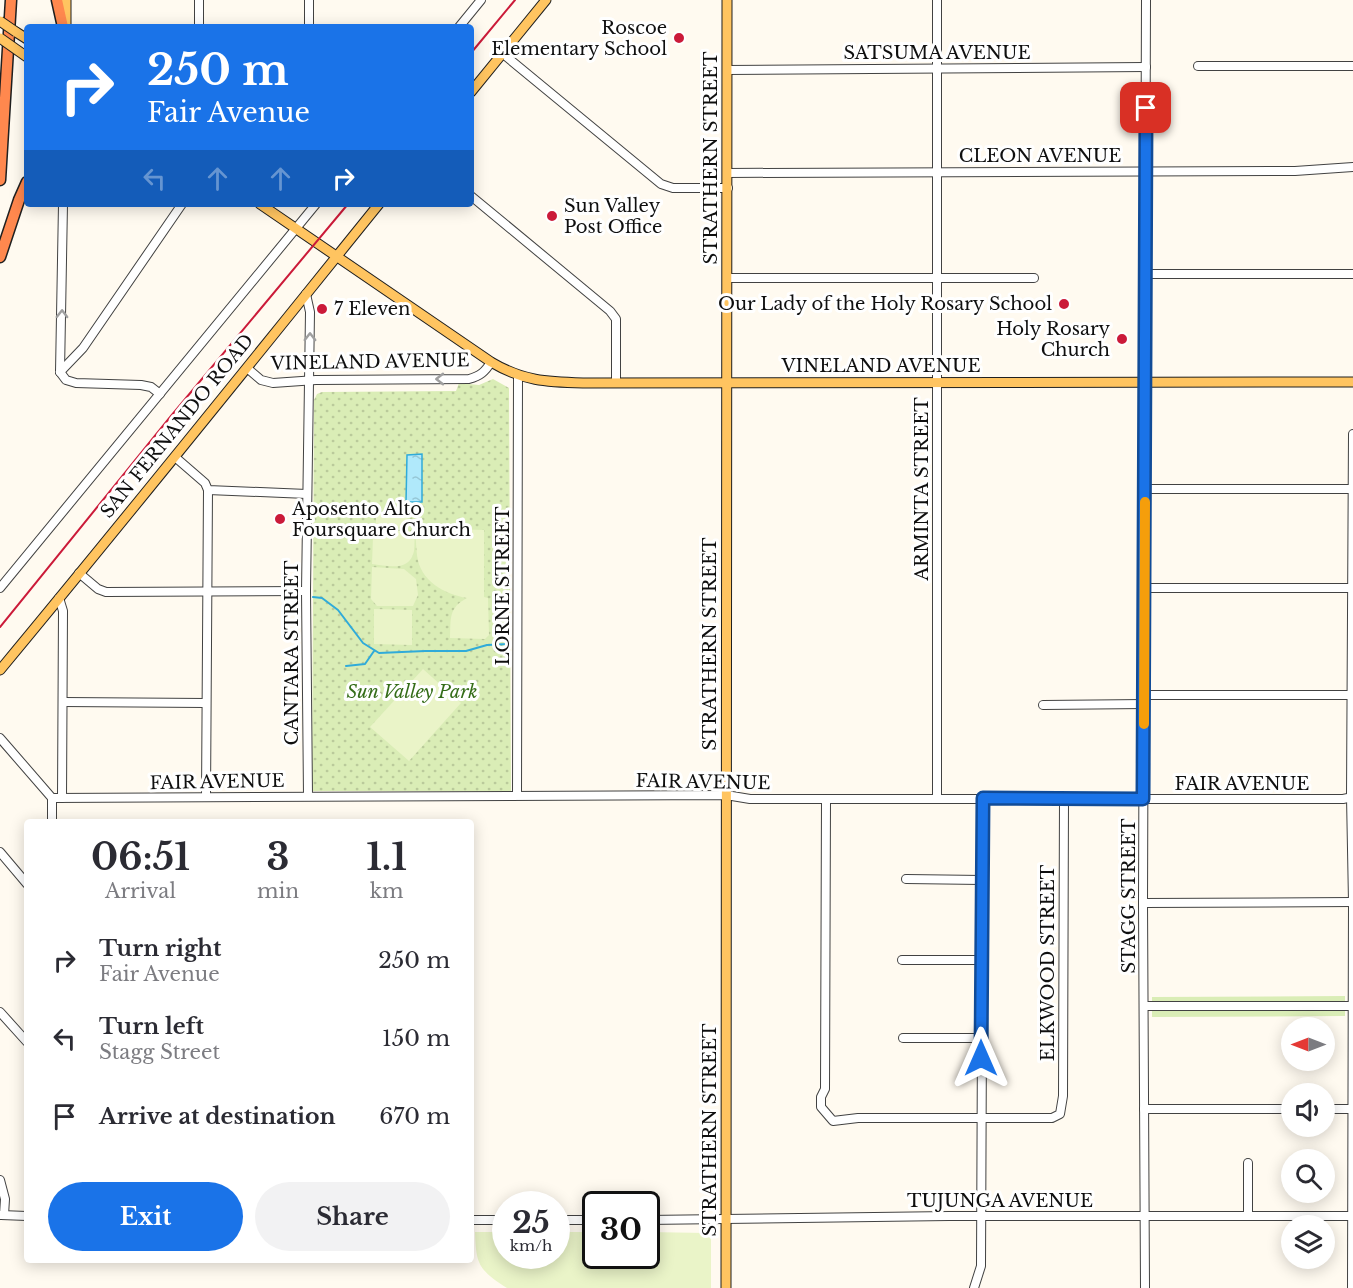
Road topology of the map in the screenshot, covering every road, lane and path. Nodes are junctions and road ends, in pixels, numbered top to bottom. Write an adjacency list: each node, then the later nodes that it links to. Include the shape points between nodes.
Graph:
1 (11, 0): 31 (highway)
2 (57, 0): 12 (highway)
3 (66, 0): 13 (main road)
4 (199, 0): 14 (street)
5 (309, 0): 15 (street)
6 (481, 0): 16 (street)
7 (546, 0): 19 (main road)
8 (727, 0): 25 (main road, STRATHERN STREET)
9 (937, 0): 24 (street, ARMINTA STREET)
10 (1146, 0): 23 (street, STAGG STREET)
11 (0, 21): 17 (main road, bridge)
12 (64, 24)
13 (65, 24)
14 (199, 24)
15 (309, 24)
16 (461, 24)
17 (24, 37)
18 (0, 38): 20 (main road, bridge)
19 (502, 53): 26 (main road); 32 (street, via 661,184 673,188)
20 (24, 55)
21 (1198, 66): 22 (street)
22 (1353, 66)
23 (1146, 67): 24 (street, SATSUMA AVENUE); 28 (street, STAGG STREET)
24 (936, 68): 25 (street, SATSUMA AVENUE); 29 (street, ARMINTA STREET)
25 (727, 70): 30 (main road, STRATHERN STREET)
26 (474, 88)
27 (1353, 167): 28 (street, CLEON AVENUE)
28 (1146, 171): 29 (street, CLEON AVENUE); 43 (street, STAGG STREET)
29 (935, 172): 30 (street, CLEON AVENUE); 46 (street, ARMINTA STREET)
30 (727, 173): 32 (main road, STRATHERN STREET)
31 (0, 180)
32 (728, 188): 45 (main road, STRATHERN STREET)
33 (24, 189): 41 (highway)
34 (474, 198): 57 (street, via 610,311 616,319)
35 (63, 207): 51 (street, one-way to 35)
36 (180, 207): 51 (street, via 83,348)
37 (264, 207): 40 (main road, VINELAND AVENUE)
38 (314, 207): 40 (street, SAN FERNANDO ROAD)
39 (377, 207): 42 (main road, SAN FERNANDO ROAD)
40 (296, 229): 42 (main road, VINELAND AVENUE); 59 (street, SAN FERNANDO ROAD)
41 (0, 257)
42 (336, 257): 48 (main road, SAN FERNANDO ROAD); 49 (main road, VINELAND AVENUE)
43 (1146, 274): 44 (street); 55 (street, STAGG STREET)
44 (1353, 274)
45 (728, 278): 46 (street); 58 (main road, STRATHERN STREET)
46 (937, 278): 47 (street); 54 (street, ARMINTA STREET)
47 (1034, 278)
48 (306, 294): 50 (main road, SAN FERNANDO ROAD); 53 (street, CANTARA STREET, one-way to 48, via 310,312)
49 (491, 362): 52 (main road, VINELAND AVENUE); 53 (street, VINELAND AVENUE, one-way to 53, via 485,371 469,379)
50 (247, 368): 53 (street, VINELAND AVENUE, via 267,382); 61 (main road, SAN FERNANDO ROAD)
51 (60, 372): 59 (street, via 66,380 76,383 141,385)
52 (518, 376): 57 (main road, VINELAND AVENUE, via 548,382); 81 (street, LORNE STREET)
53 (310, 381): 65 (street, CANTARA STREET)
54 (936, 382): 55 (main road, VINELAND AVENUE); 58 (main road, VINELAND AVENUE); 88 (street, ARMINTA STREET)
55 (1146, 382): 56 (main road, VINELAND AVENUE); 62 (street, STAGG STREET)
56 (1353, 382)
57 (616, 383): 58 (main road, VINELAND AVENUE)
58 (726, 383): 82 (main road, STRATHERN STREET)
59 (160, 394): 67 (street, SAN FERNANDO ROAD)
60 (1353, 434): 63 (street)
61 (175, 457): 64 (street); 66 (main road, SAN FERNANDO ROAD)
62 (1146, 489): 63 (street); 68 (street, STAGG STREET)
63 (1353, 489): 69 (street)
64 (208, 490): 65 (street); 71 (street)
65 (307, 494): 70 (street, CANTARA STREET)
66 (79, 573): 71 (street, via 106,592); 72 (main road, SAN FERNANDO ROAD)
67 (0, 588)
68 (1146, 588): 69 (street); 74 (street, STAGG STREET)
69 (1353, 588): 75 (street)
70 (306, 591): 71 (street); 83 (street, CANTARA STREET)
71 (208, 592): 77 (street)
72 (59, 598): 73 (main road, SAN FERNANDO ROAD); 76 (street, via 63,611)
73 (0, 670)
74 (1144, 695): 75 (street); 78 (street, STAGG STREET)
75 (1353, 695): 85 (street)
76 (63, 702): 77 (street); 87 (street)
77 (207, 703): 84 (street)
78 (1144, 704): 79 (street); 92 (street, STAGG STREET)
79 (1043, 705)
80 (0, 738): 86 (street)
81 (517, 795): 82 (street, FAIR AVENUE); 83 (street, FAIR AVENUE)
82 (726, 795): 91 (street, FAIR AVENUE, via 750,799); 121 (main road, STRATHERN STREET)
83 (308, 796): 84 (street, FAIR AVENUE)
84 (206, 797): 87 (street, FAIR AVENUE)
85 (1352, 797): 92 (street, FAIR AVENUE); 98 (street)
86 (52, 798): 87 (street, FAIR AVENUE); 93 (street)
87 (62, 798)
88 (937, 798): 89 (street, FAIR AVENUE); 91 (street, FAIR AVENUE)
89 (983, 798): 90 (street, FAIR AVENUE); 97 (street)
90 (1064, 798): 92 (street, FAIR AVENUE); 112 (street, ELKWOOD STREET, via 1060,1114 1052,1118)
91 (826, 799): 112 (street, via 825,1089 821,1107 833,1121)
92 (1143, 799): 99 (street, STAGG STREET)
93 (52, 819)
94 (0, 852): 96 (street)
95 (906, 879): 97 (street)
96 (24, 880)
97 (982, 880): 101 (street)
98 (1353, 902): 99 (street); 103 (street)
99 (1143, 903): 102 (street, STAGG STREET)
100 (902, 960): 101 (street)
101 (981, 960): 106 (street)
102 (1144, 1006): 103 (street); 108 (street, STAGG STREET)
103 (1353, 1006): 111 (street)
104 (0, 1012): 107 (street)
105 (903, 1038): 106 (street)
106 (981, 1038): 112 (street)
107 (24, 1039)
108 (1144, 1109): 109 (street); 118 (street, STAGG STREET)
109 (1281, 1109)
110 (1335, 1109): 111 (street)
111 (1353, 1109): 120 (street)
112 (981, 1117): 116 (street)
113 (1248, 1163): 119 (street)
114 (0, 1180): 115 (street, via 5,1199)
115 (2, 1215): 117 (street)
116 (981, 1215): 118 (street, TUJUNGA AVENUE); 121 (street, TUJUNGA AVENUE); 126 (street, via 981,1266)
117 (24, 1216)
118 (1144, 1216): 119 (street, TUJUNGA AVENUE); 127 (street, STAGG STREET)
119 (1248, 1216): 120 (street, TUJUNGA AVENUE)
120 (1353, 1216): 128 (street)
121 (726, 1219): 124 (street, TUJUNGA AVENUE); 125 (main road, STRATHERN STREET)
122 (474, 1220): 123 (street)
123 (492, 1220)
124 (660, 1220)
125 (726, 1288)
126 (974, 1288)
127 (1145, 1288)
128 (1353, 1288)

